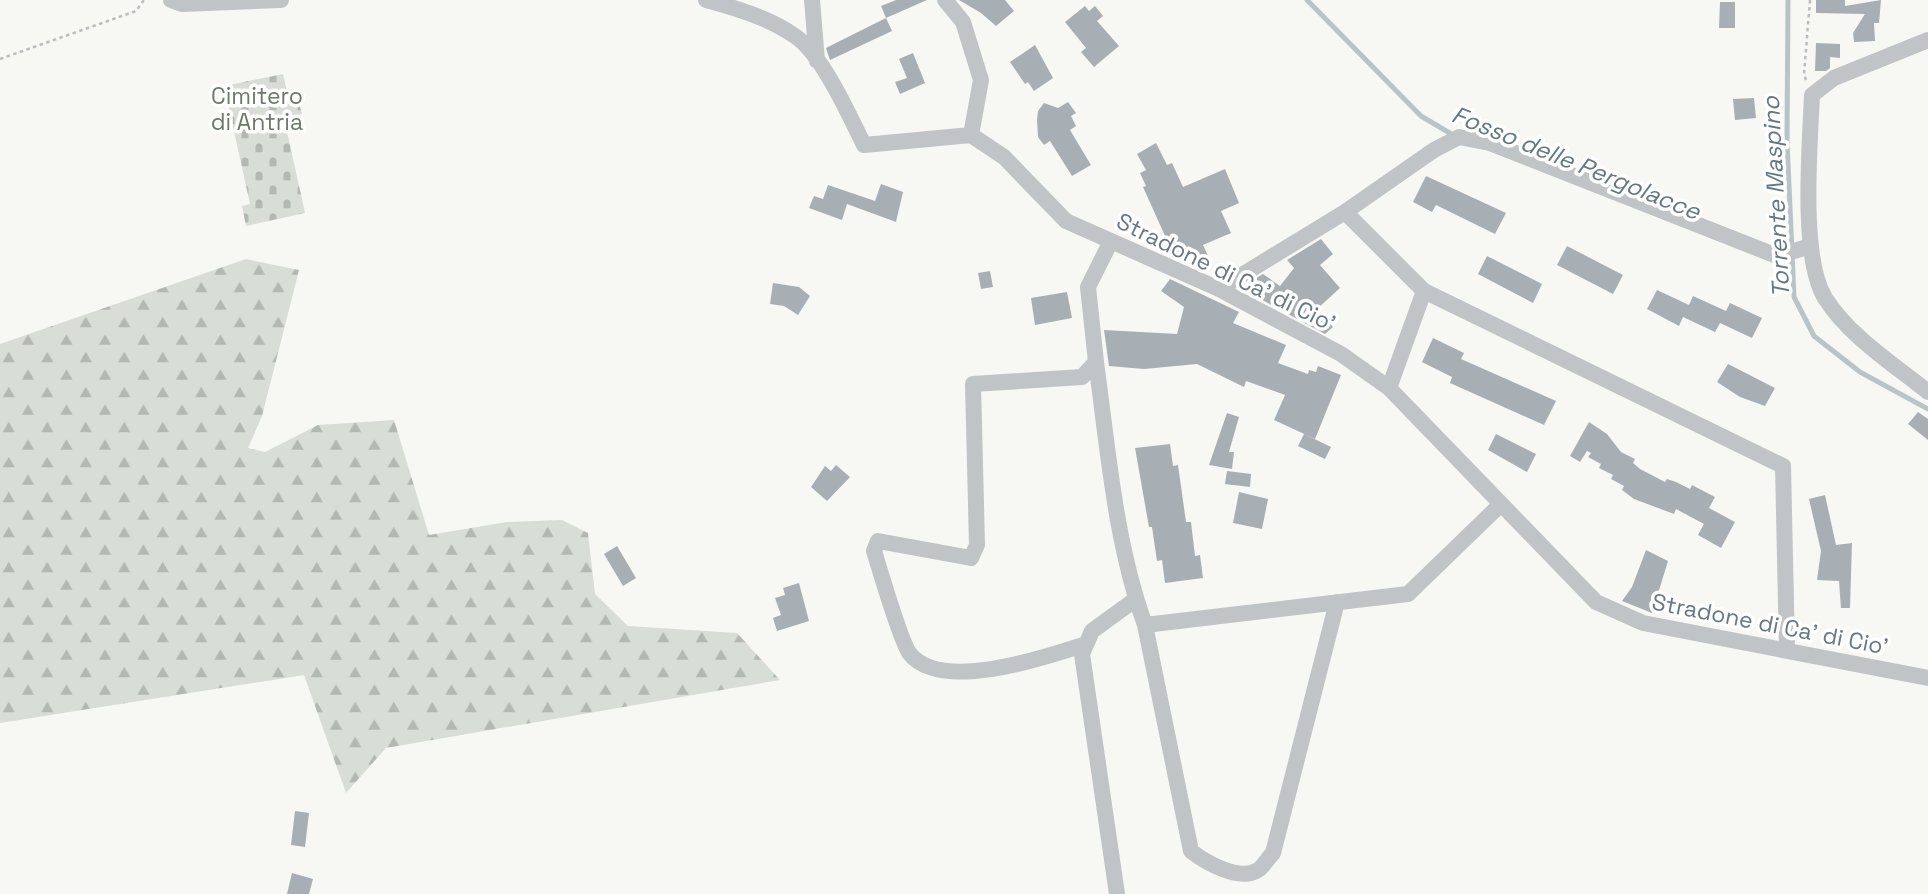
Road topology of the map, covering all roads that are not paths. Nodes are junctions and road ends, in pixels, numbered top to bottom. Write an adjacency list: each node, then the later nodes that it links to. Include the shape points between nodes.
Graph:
1 (171, 0): 2 (street, via 182,4)
2 (281, 0)
3 (706, 0): 7 (street, via 743,10 797,37)
4 (812, 0): 7 (street)
5 (945, 0): 8 (street, via 963,22 981,80)
6 (1928, 40): 11 (street, via 1834,78 1812,95)
7 (817, 61): 8 (street, via 864,145)
8 (971, 135): 10 (street, Stradone di Ca' di Cio', via 1004,157 1066,221)
9 (1345, 212): 11 (street, via 1459,137 1490,143 1777,257); 12 (street); 13 (street)
10 (1111, 241): 12 (street, Stradone di Ca' di Cio'); 14 (street, via 1088,287)
11 (1811, 246): 16 (street, via 1824,296 1854,332)
12 (1219, 289): 15 (street, Stradone di Ca' di Cio', via 1342,354)
13 (1424, 291): 15 (street); 22 (street, via 1783,466)
14 (1096, 362): 18 (street); 21 (street, via 1083,377 973,384 977,545 971,558 878,541 874,551 910,654 936,671 1015,667)
15 (1389, 388): 17 (street, Stradone di Ca' di Cio')
16 (1928, 392)
17 (1500, 505): 19 (street, via 1408,594); 22 (street, Stradone di Ca' di Cio', via 1595,602 1643,623)
18 (1136, 599): 20 (street); 21 (street, via 1091,631)
19 (1337, 602): 20 (street); 20 (street, via 1273,853 1258,871 1243,874 1205,862 1191,851)
20 (1145, 625)
21 (1086, 644): 24 (street, via 1082,654)
22 (1787, 650): 23 (street, Stradone di Ca' di Cio')
23 (1928, 678)
24 (1117, 894)

